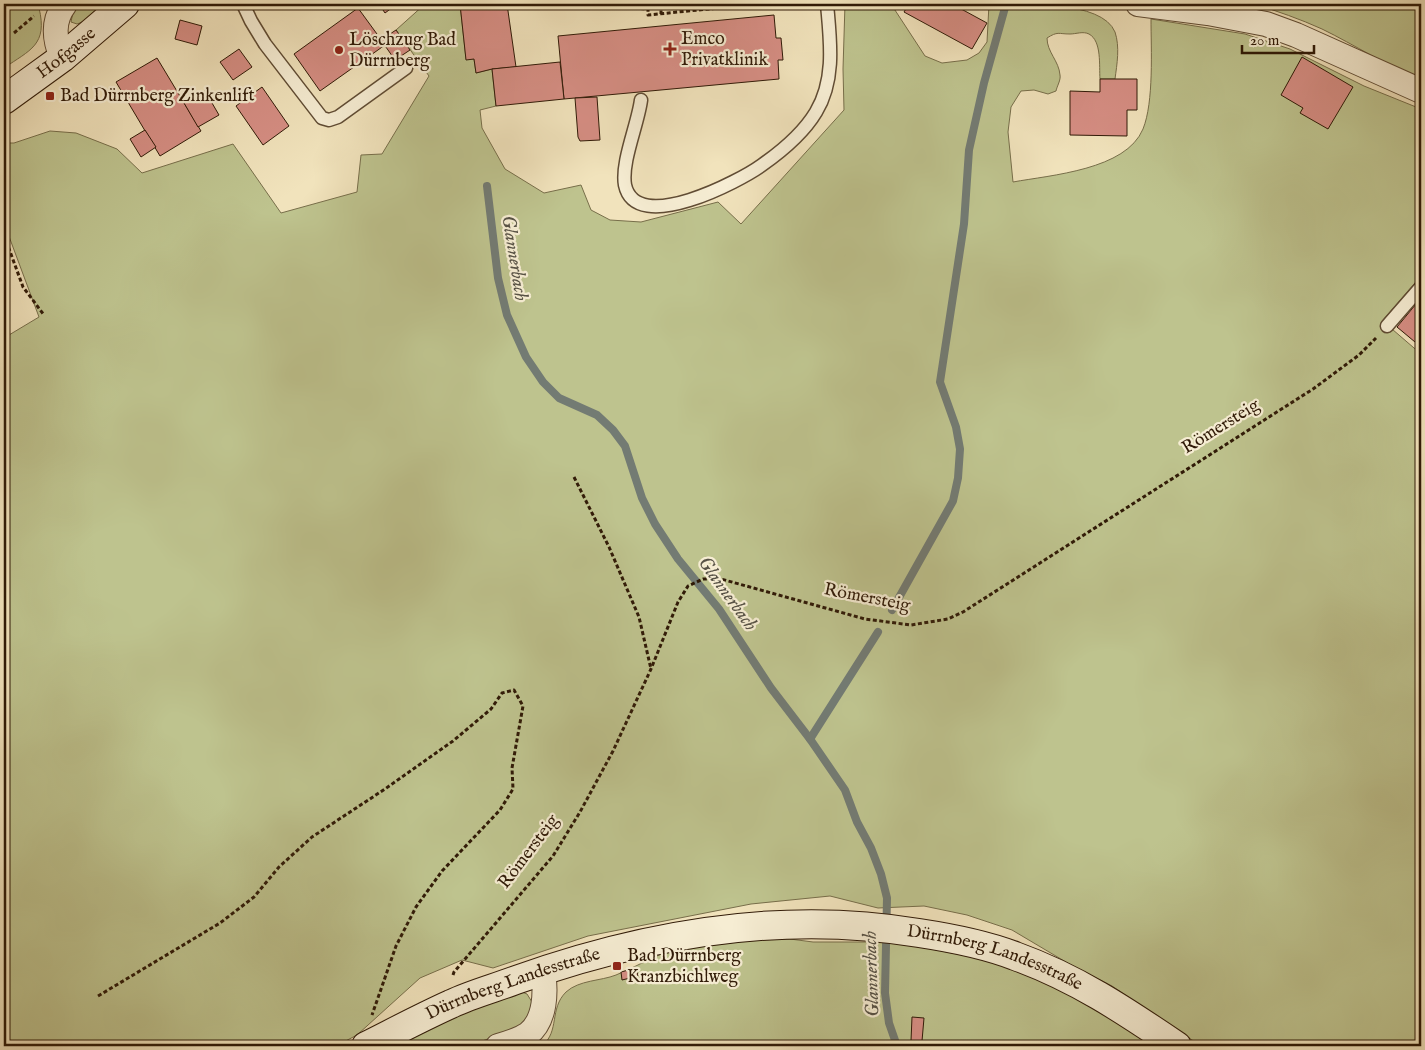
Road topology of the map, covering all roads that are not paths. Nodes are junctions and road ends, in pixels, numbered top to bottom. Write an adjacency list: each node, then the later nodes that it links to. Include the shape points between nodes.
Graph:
1 (65, 4): 6 (street, via 54,32)
2 (126, 4): 6 (main road, Hofgasse)
3 (243, 4): 7 (lane, via 265,44 322,118 338,117)
4 (827, 4): 10 (lane, via 830,58 827,85 816,111 796,136 762,165 720,189 662,206 639,203 630,196 625,185 626,171)
5 (1138, 4): 8 (street, via 1266,24)
6 (62, 58): 9 (main road, Hofgasse)
7 (406, 68)
8 (1421, 91)
9 (4, 100)
10 (641, 100)
11 (1421, 287): 12 (lane)
12 (1387, 326)
13 (543, 971): 14 (main road, Dürrnberg Landesstraße, via 452,1003); 15 (street, via 545,998 537,1023 516,1041); 16 (main road, Dürrnberg Landesstraße, via 669,937 737,927 798,924 881,926 975,943 1014,955 1117,1005)
14 (366, 1046)
15 (498, 1046)
16 (1177, 1046)

